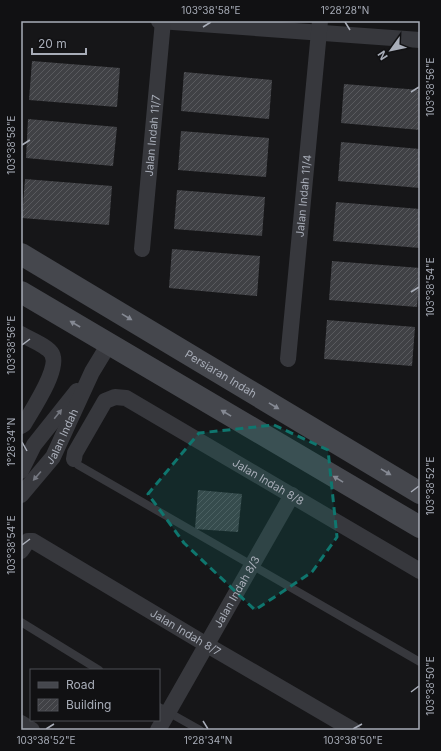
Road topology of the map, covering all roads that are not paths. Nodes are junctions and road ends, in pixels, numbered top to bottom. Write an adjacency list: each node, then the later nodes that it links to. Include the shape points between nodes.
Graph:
1 (159, 21): 2 (street)
2 (163, 21): 3 (street); 5 (street, Jalan Indah 11/7)
3 (319, 27): 4 (street); 12 (street, Jalan Indah 11/4)
4 (420, 40)
5 (142, 249)
6 (21, 254): 7 (main road, Persiaran Indah)
7 (51, 272): 10 (main road, via 105,323); 11 (main road, Persiaran Indah, one-way to 11)
8 (21, 292): 10 (main road, one-way to 8)
9 (21, 334): 14 (street, via 46,348 54,360 50,378)
10 (109, 344): 11 (main road, via 128,339); 13 (street, Jalan Indah); 20 (main road, one-way to 10)
11 (188, 354): 17 (main road, Persiaran Indah, one-way to 17)
12 (288, 359)
13 (92, 372): 16 (street, Jalan Indah, one-way to 13, via 34,445); 18 (street, Jalan Indah, one-way to 18, via 53,457)
14 (21, 426)
15 (74, 459): 19 (street, Jalan Indah 8/8, via 105,401 115,397 126,398); 22 (lane, via 78,465)
16 (21, 471)
17 (420, 493)
18 (21, 495)
19 (292, 496): 22 (street, Jalan Indah 8/3); 23 (street, Jalan Indah 8/8)
20 (420, 527)
21 (21, 551): 25 (street, Jalan Indah 8/7, via 28,541 33,541)
22 (252, 566): 25 (street, Jalan Indah 8/3); 26 (lane)
23 (420, 571)
24 (21, 622): 27 (lane)
25 (207, 645): 28 (street, Jalan Indah 8/3); 33 (street, Jalan Indah 8/7)
26 (420, 662)
27 (97, 669)
28 (164, 710): 31 (street, Jalan Indah 8/3); 32 (lane)
29 (21, 723): 30 (street)
30 (32, 730)
31 (158, 730)
32 (200, 730)
33 (353, 730)

